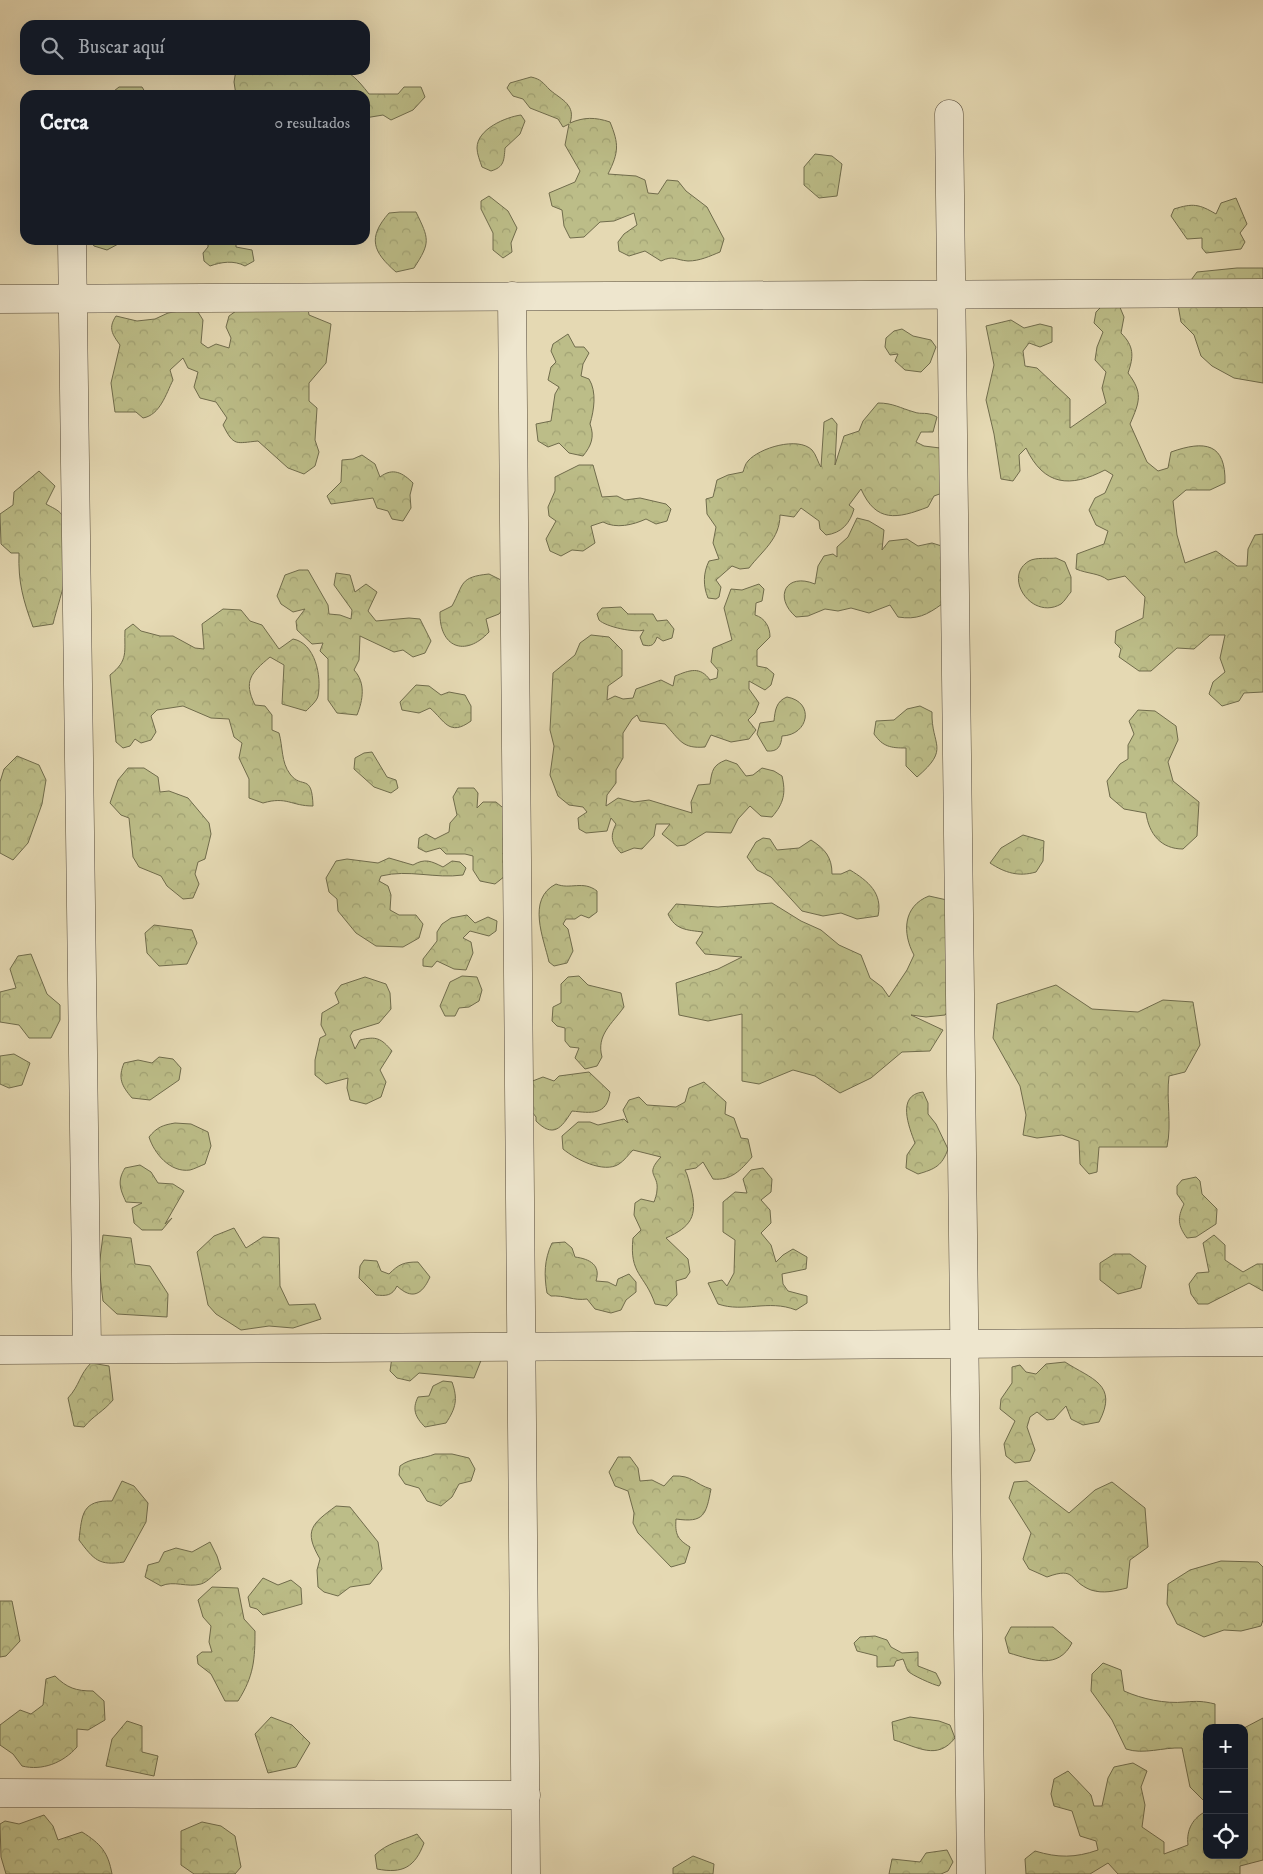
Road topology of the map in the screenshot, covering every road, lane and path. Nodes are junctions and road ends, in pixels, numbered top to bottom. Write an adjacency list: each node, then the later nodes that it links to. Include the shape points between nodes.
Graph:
1 (949, 114): 4 (street)
2 (72, 245): 6 (street)
3 (1263, 293): 4 (street)
4 (951, 294): 5 (street); 9 (street)
5 (512, 296): 6 (street); 10 (street)
6 (74, 299): 7 (street); 11 (street)
7 (0, 300)
8 (1263, 1342): 9 (street)
9 (964, 1344): 10 (street); 16 (street)
10 (521, 1347): 11 (street); 14 (street)
11 (87, 1349): 12 (street)
12 (0, 1350)
13 (0, 1793): 14 (street)
14 (526, 1795): 15 (street)
15 (526, 1874)
16 (972, 1874)

